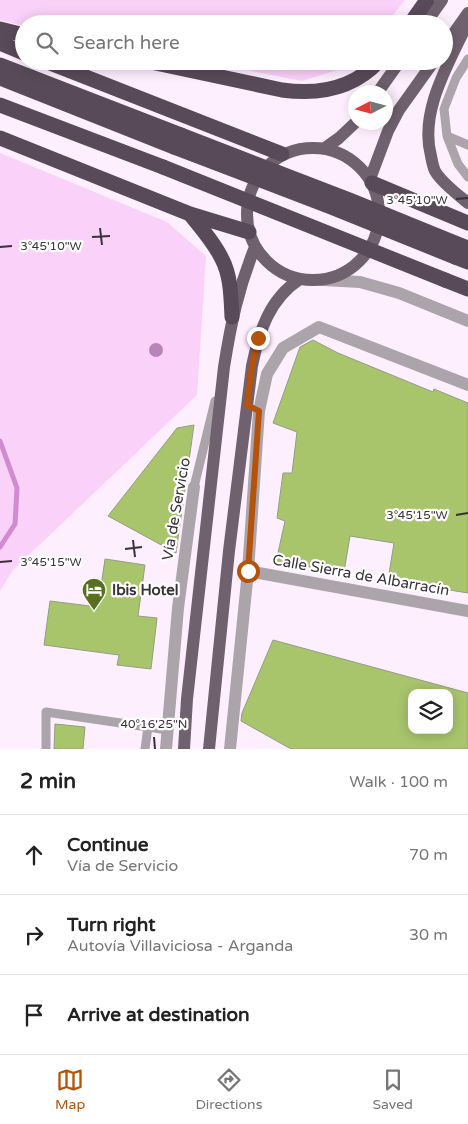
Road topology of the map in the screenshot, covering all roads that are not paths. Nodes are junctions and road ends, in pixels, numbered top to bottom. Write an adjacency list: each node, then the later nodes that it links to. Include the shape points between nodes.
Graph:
1 (427, 0): 4 (highway)
2 (442, 0): 5 (main road)
3 (468, 13): 9 (main road)
4 (416, 15)
5 (431, 15)
6 (468, 22): 12 (main road)
7 (0, 30): 8 (highway)
8 (15, 33)
9 (453, 34)
10 (0, 44): 11 (highway)
11 (15, 50)
12 (453, 55)
13 (468, 59): 25 (lane, via 456,78 444,109)
14 (0, 64): 27 (highway)
15 (68, 70): 30 (highway)
16 (188, 70): 17 (highway, via 301,93 321,92 348,84)
17 (370, 70)
18 (394, 70): 22 (main road)
19 (428, 70): 32 (main road, via 399,110 380,150)
20 (446, 70): 33 (main road, via 433,99 428,146 435,172)
21 (0, 78): 27 (highway)
22 (383, 85)
23 (0, 105): 41 (highway, bridge)
24 (348, 129): 29 (main road)
25 (447, 136): 28 (lane); 31 (lane, via 458,164)
26 (0, 138): 34 (highway)
27 (177, 141): 38 (highway, bridge, via 322,203)
28 (468, 145)
29 (325, 148): 30 (main road, via 303,147); 32 (main road, via 351,158)
30 (282, 154): 36 (main road, via 264,168 251,187 246,209)
31 (468, 177)
32 (371, 181): 35 (highway); 40 (main road, via 379,203 379,224 372,244 360,261 343,274)
33 (468, 203)
34 (190, 214): 36 (highway); 42 (highway, via 223,260)
35 (468, 223)
36 (249, 232): 37 (main road)
37 (255, 247): 39 (main road, via 274,268); 42 (main road, via 242,278)
38 (462, 252)
39 (300, 279): 40 (main road); 46 (main road, via 275,303 258,338)
40 (322, 280): 43 (street, via 360,282 399,293)
41 (468, 289)
42 (232, 317): 44 (main road)
43 (468, 320)
44 (224, 367): 48 (lane, Vía de Servicio); 56 (main road)
45 (468, 384): 47 (street, via 319,327 283,348 267,374)
46 (247, 405): 47 (street); 57 (main road, via 228,550)
47 (259, 411): 49 (street)
48 (194, 487): 52 (street, Vía de Servicio, via 178,608)
49 (248, 571): 50 (street, Calle Sierra de Albarracín); 58 (street)
50 (468, 611)
51 (148, 727): 52 (lane); 53 (lane, via 46,712); 54 (lane)
52 (168, 730): 55 (street, Vía de Servicio)
53 (46, 749)
54 (145, 749)
55 (166, 749)
56 (184, 749)
57 (210, 749)
58 (230, 749)

